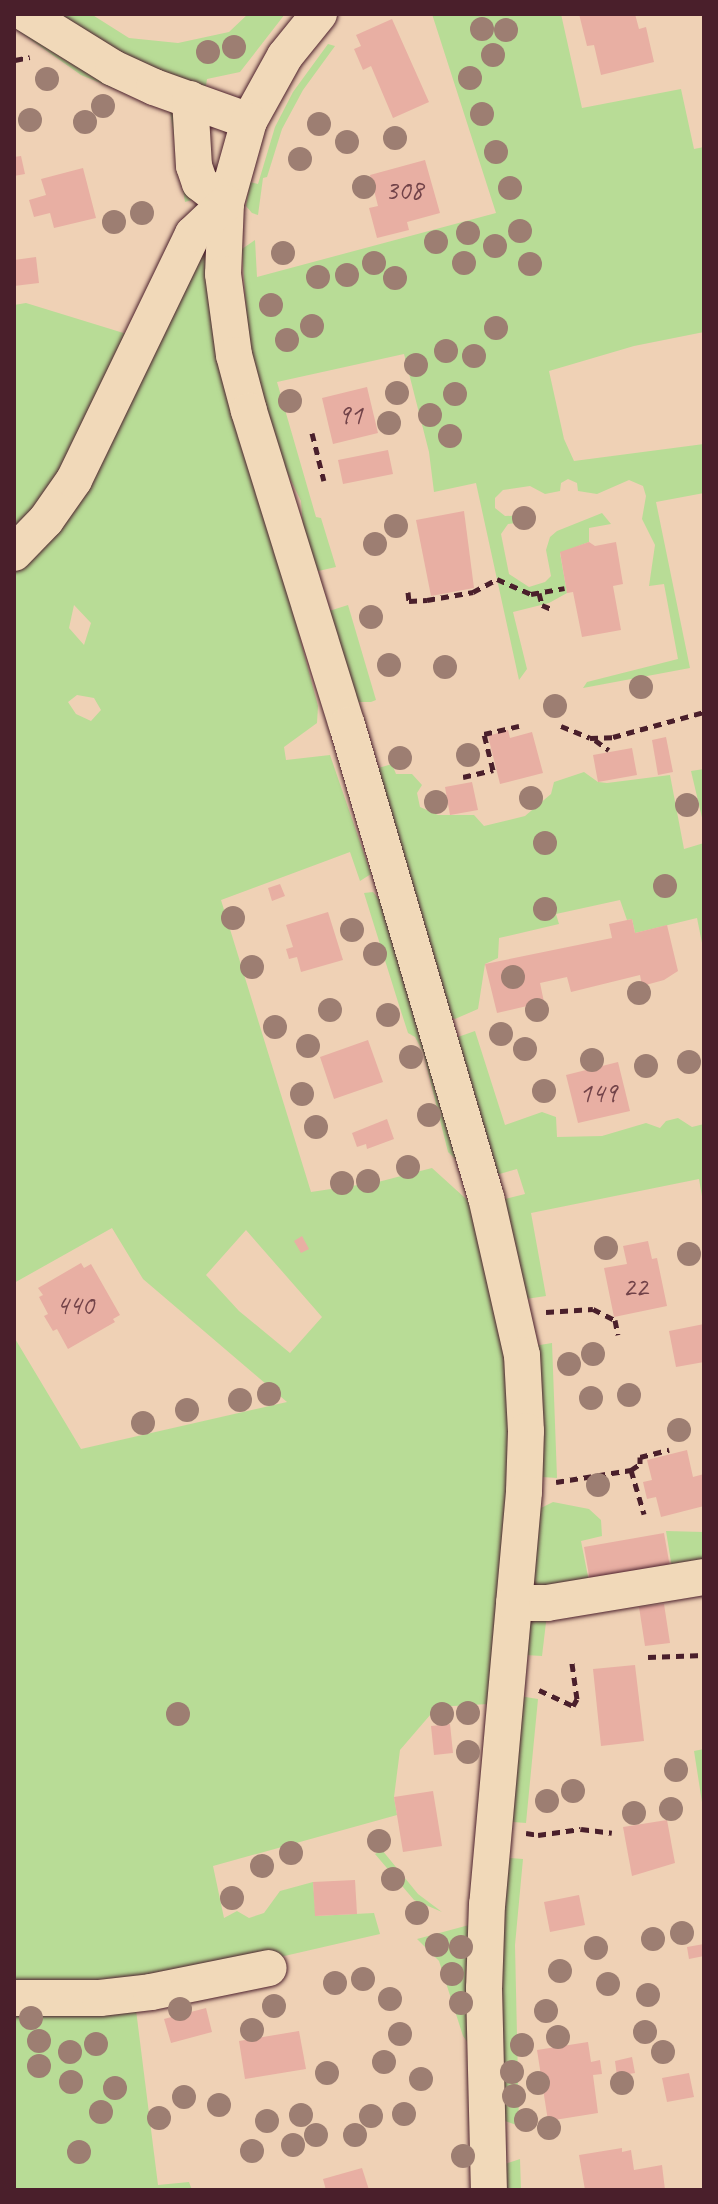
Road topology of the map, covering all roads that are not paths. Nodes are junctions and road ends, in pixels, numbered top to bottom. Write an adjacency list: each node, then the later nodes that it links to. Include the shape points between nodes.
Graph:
1 (26, 14): 3 (street, via 113,68)
2 (319, 14): 4 (street, via 285,56)
3 (190, 99): 4 (street); 5 (street, via 194,166 200,183)
4 (249, 121): 5 (street)
5 (226, 203): 6 (street, via 193,234 74,480); 8 (street, via 223,274 234,355 486,1197 515,1318 526,1431)
6 (14, 553)
7 (704, 1577): 8 (street, via 547,1603)
8 (514, 1603): 11 (street, via 487,1904)
9 (269, 1968): 10 (street, via 151,1992)
10 (14, 1998)
11 (489, 2190)

